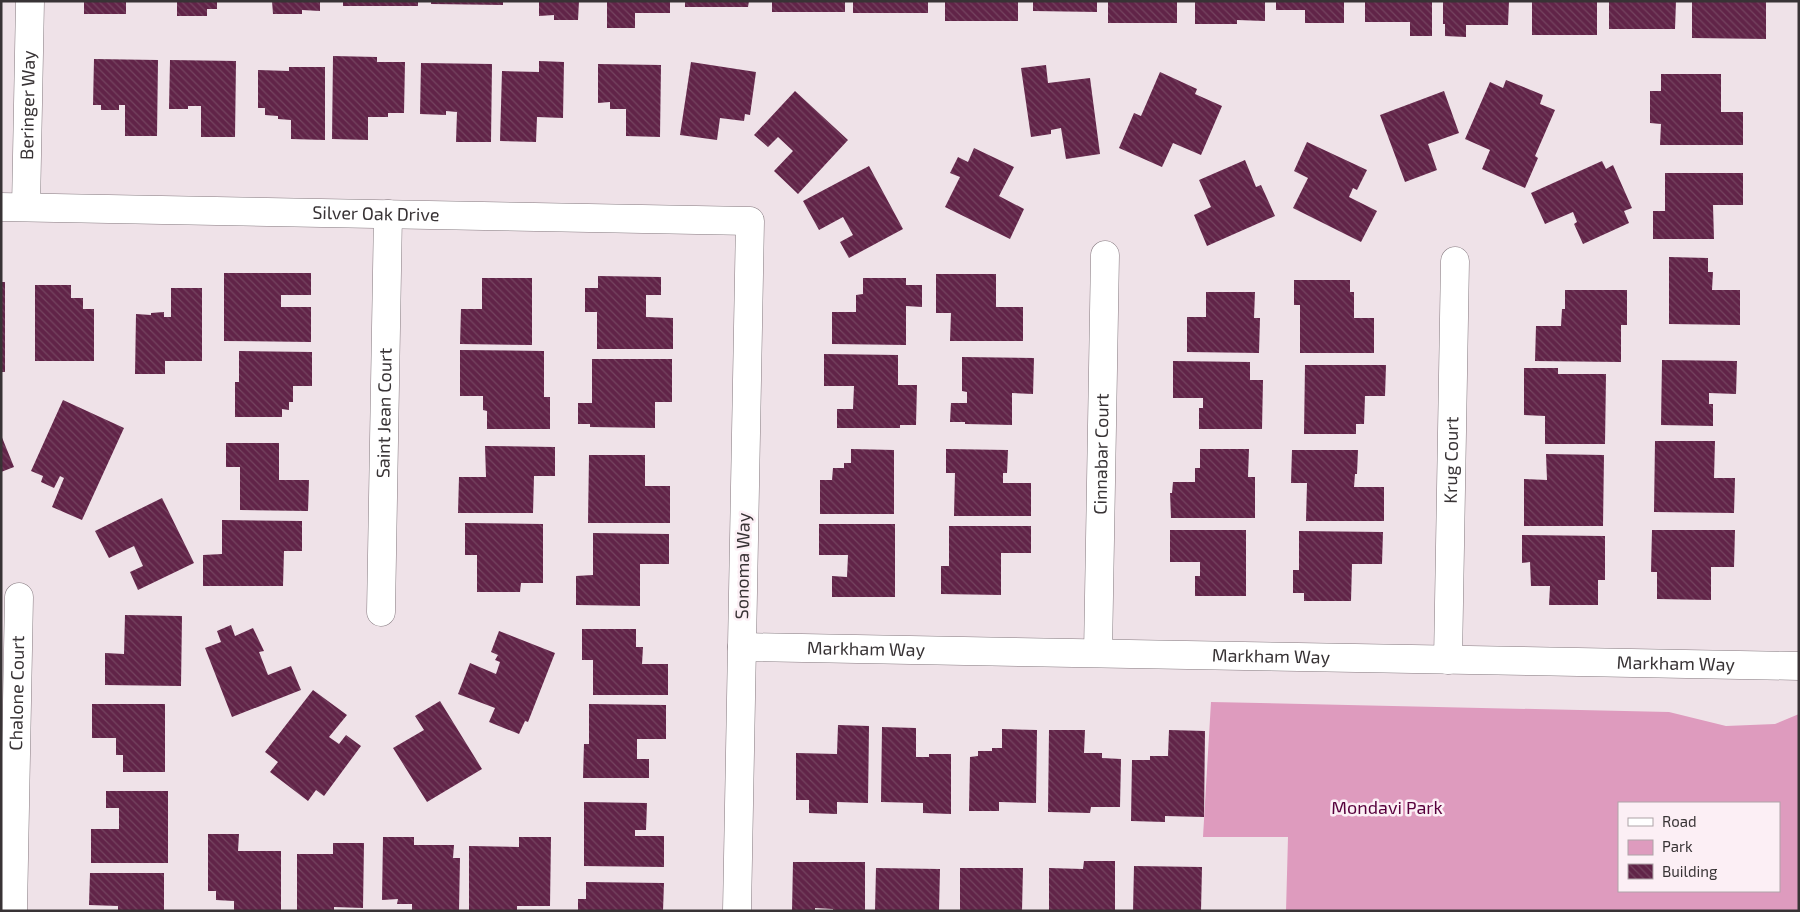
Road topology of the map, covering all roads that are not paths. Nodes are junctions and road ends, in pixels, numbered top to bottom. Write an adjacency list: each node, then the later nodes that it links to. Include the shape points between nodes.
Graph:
1 (30, 1): 2 (street, Beringer Way)
2 (14, 207): 3 (street, Silver Oak Drive)
3 (388, 214): 4 (street, Silver Oak Drive); 8 (street, Saint Jean Court)
4 (750, 220): 9 (street, Sonoma Way)
5 (1105, 255): 10 (street, Cinnabar Court)
6 (1455, 262): 11 (street, Krug Court)
7 (19, 596): 13 (street, Chalone Court)
8 (381, 612)
9 (742, 647): 10 (street, Markham Way); 14 (street, Sonoma Way)
10 (1098, 653): 11 (street, Markham Way)
11 (1448, 660): 12 (street, Markham Way)
12 (1799, 666)
13 (14, 911)
14 (737, 911)

